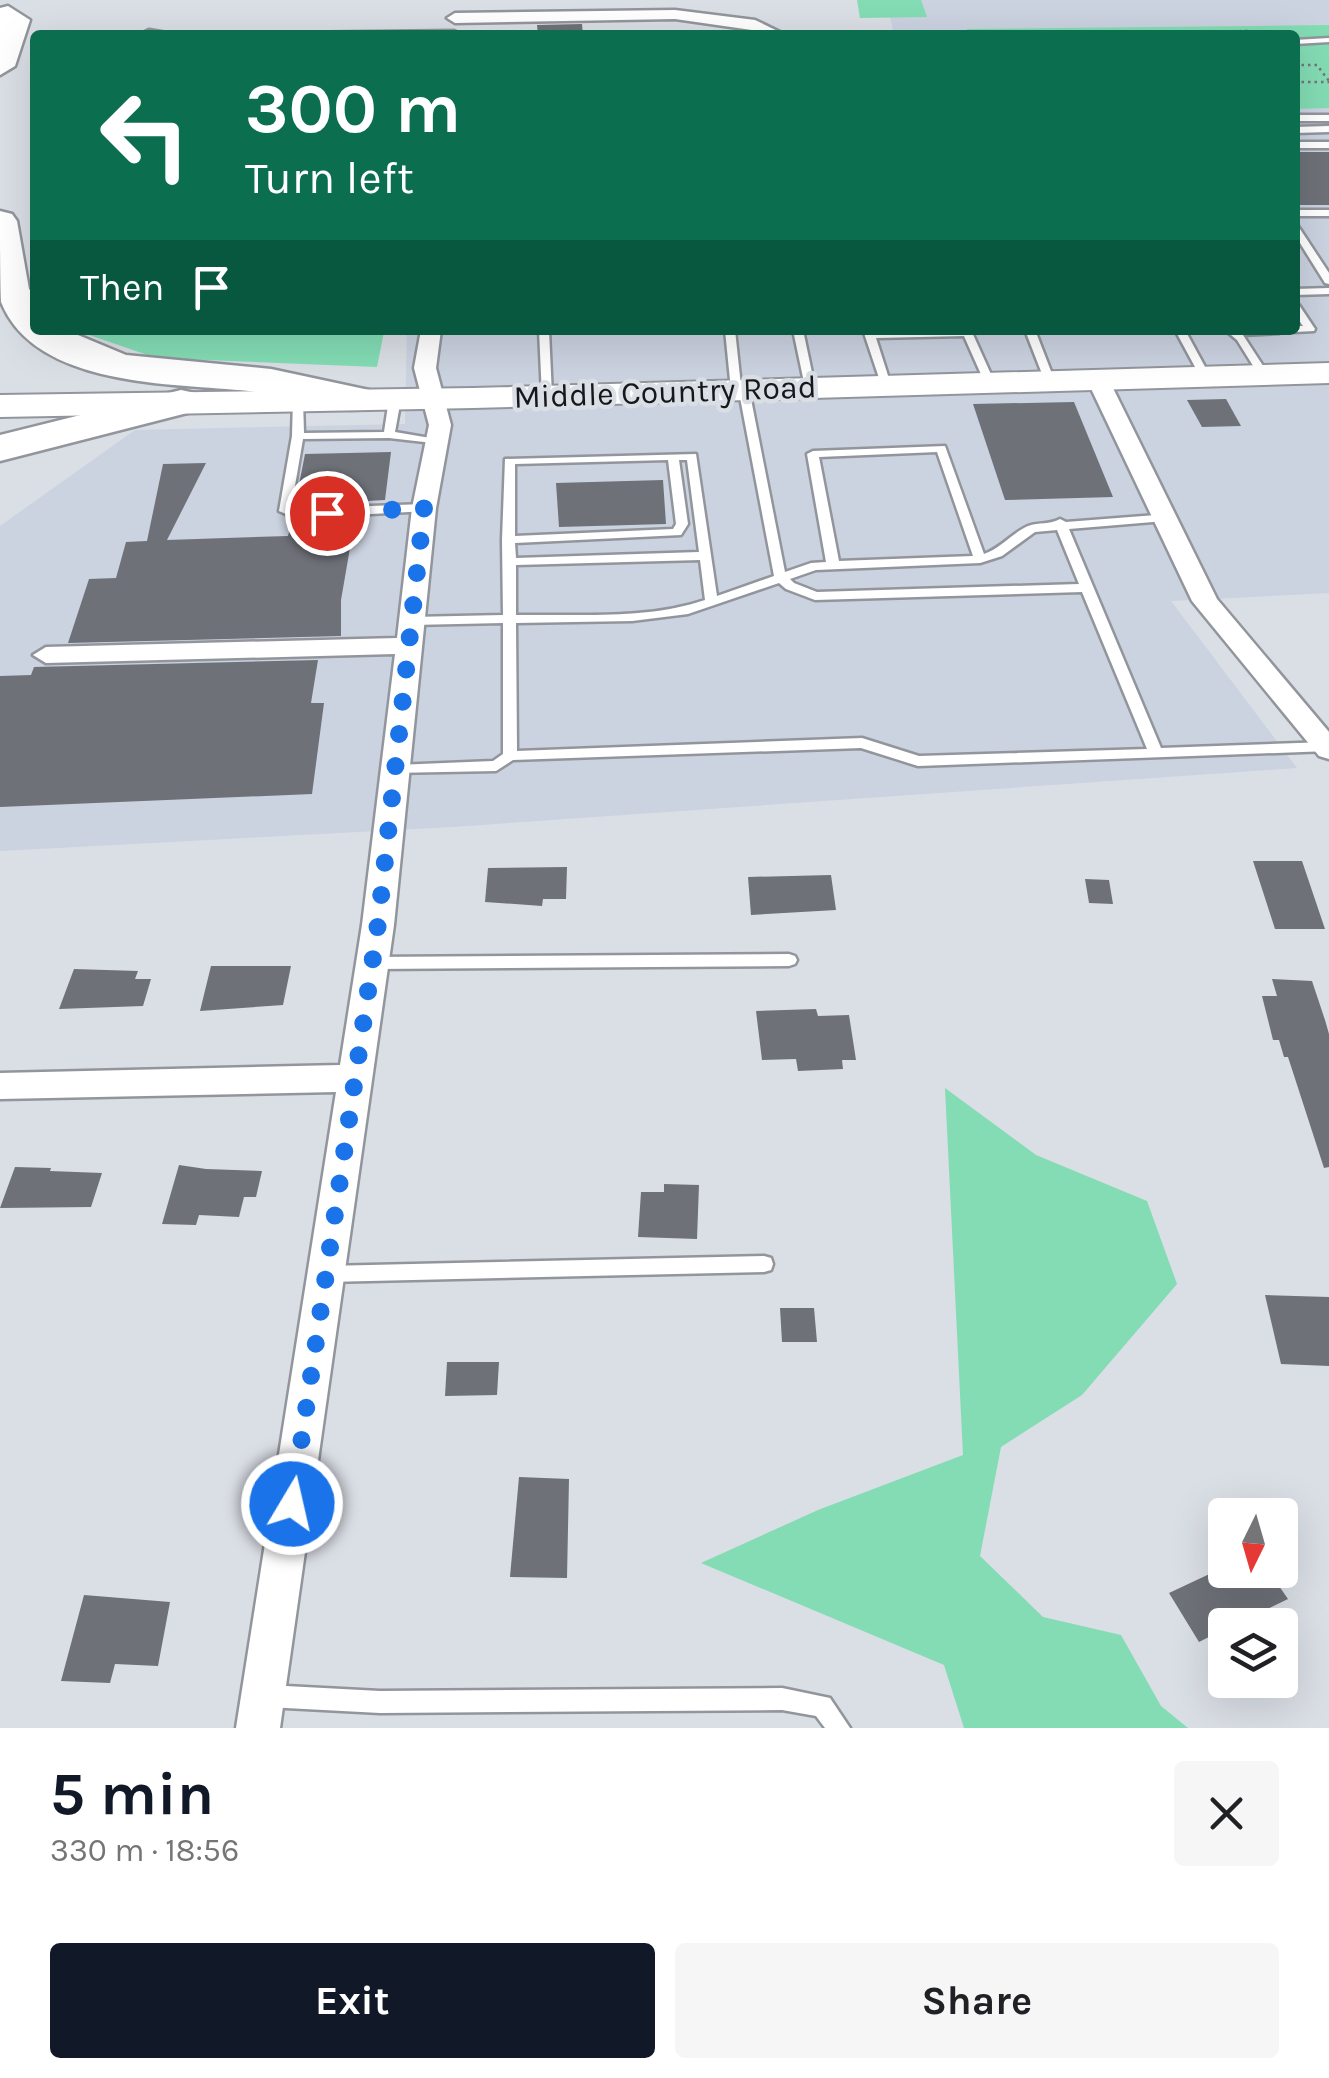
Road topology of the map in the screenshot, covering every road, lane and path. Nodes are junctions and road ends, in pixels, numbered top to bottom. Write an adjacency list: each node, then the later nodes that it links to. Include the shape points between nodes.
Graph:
1 (8, 11): 8 (highway, via 16,20)
2 (454, 21): 3 (lane); 4 (street, via 680,12 730,16)
3 (347, 30)
4 (773, 30)
5 (1329, 40): 6 (lane)
6 (1300, 42)
7 (1300, 65): 9 (path, via 1318,65)
8 (0, 66)
9 (1329, 81): 10 (path)
10 (1300, 82)
11 (1300, 118): 12 (lane)
12 (1329, 118)
13 (1329, 129): 14 (lane)
14 (1300, 130)
15 (1300, 145): 16 (lane)
16 (1329, 145)
17 (1329, 213): 18 (lane)
18 (1300, 214)
19 (0, 221): 25 (highway, via 10,289)
20 (1300, 236): 21 (lane)
21 (1329, 281)
22 (1329, 291): 23 (lane)
23 (1300, 292)
24 (1300, 314): 26 (lane, via 1310,329)
25 (30, 317)
26 (1300, 329)
27 (49, 335): 48 (highway, via 120,367 269,381)
28 (430, 335): 47 (street, via 425,368)
29 (544, 335): 46 (lane)
30 (731, 335): 45 (lane)
31 (799, 335): 44 (lane)
32 (871, 335): 43 (lane)
33 (967, 335): 42 (lane)
34 (1032, 335): 41 (lane)
35 (1183, 335): 39 (lane)
36 (1235, 335): 38 (lane)
37 (1329, 373): 38 (main road, Middle Country Road)
38 (1264, 375): 39 (main road, Middle Country Road)
39 (1205, 376): 40 (main road, Middle Country Road)
40 (1097, 378): 41 (main road, Middle Country Road); 59 (street)
41 (1049, 379): 42 (main road, Middle Country Road)
42 (989, 381): 43 (main road, Middle Country Road)
43 (886, 384): 44 (main road, Middle Country Road)
44 (810, 387): 45 (main road, Middle Country Road)
45 (740, 390): 46 (main road, Middle Country Road); 66 (lane)
46 (548, 396): 47 (main road, Middle Country Road)
47 (431, 398): 49 (main road, Middle Country Road); 55 (street)
48 (355, 399): 49 (main road, Middle Country Road); 50 (main road, Middle Country Road)
49 (395, 399): 54 (lane)
50 (297, 400): 51 (main road, Middle Country Road); 53 (lane)
51 (181, 402): 52 (main road, Middle Country Road); 56 (highway)
52 (0, 406)
53 (298, 436): 54 (lane); 58 (lane, via 285,511)
54 (389, 436): 55 (lane)
55 (438, 442): 58 (street)
56 (0, 448)
57 (673, 456): 61 (lane, via 509,461); 61 (lane, via 682,524 676,532); 62 (lane, via 692,456)
58 (424, 508): 70 (street)
59 (1165, 517): 60 (lane); 72 (street, via 1205,601)
60 (1060, 523): 63 (lane, via 1032,529); 67 (lane)
61 (508, 540): 64 (lane)
62 (706, 556): 64 (lane); 68 (lane)
63 (980, 559): 65 (lane); 65 (lane, via 941,448 813,454)
64 (508, 562): 69 (lane)
65 (833, 565): 66 (lane)
66 (779, 575): 67 (lane, via 815,596); 68 (lane)
67 (1088, 588): 73 (lane)
68 (712, 602): 69 (lane, via 632,616)
69 (507, 619): 70 (lane); 74 (lane)
70 (411, 634): 71 (street); 75 (street)
71 (46, 655)
72 (1327, 749): 73 (lane)
73 (1156, 753): 74 (lane, via 918,761 862,743)
74 (510, 756): 75 (lane, via 496,766)
75 (396, 770): 77 (street)
76 (788, 960): 77 (lane)
77 (373, 963): 78 (street)
78 (355, 1078): 79 (street); 81 (street)
79 (0, 1086)
80 (764, 1264): 81 (lane)
81 (326, 1274): 82 (street)
82 (260, 1712): 83 (lane, via 380,1702 782,1699 822,1706)
83 (839, 1728)

